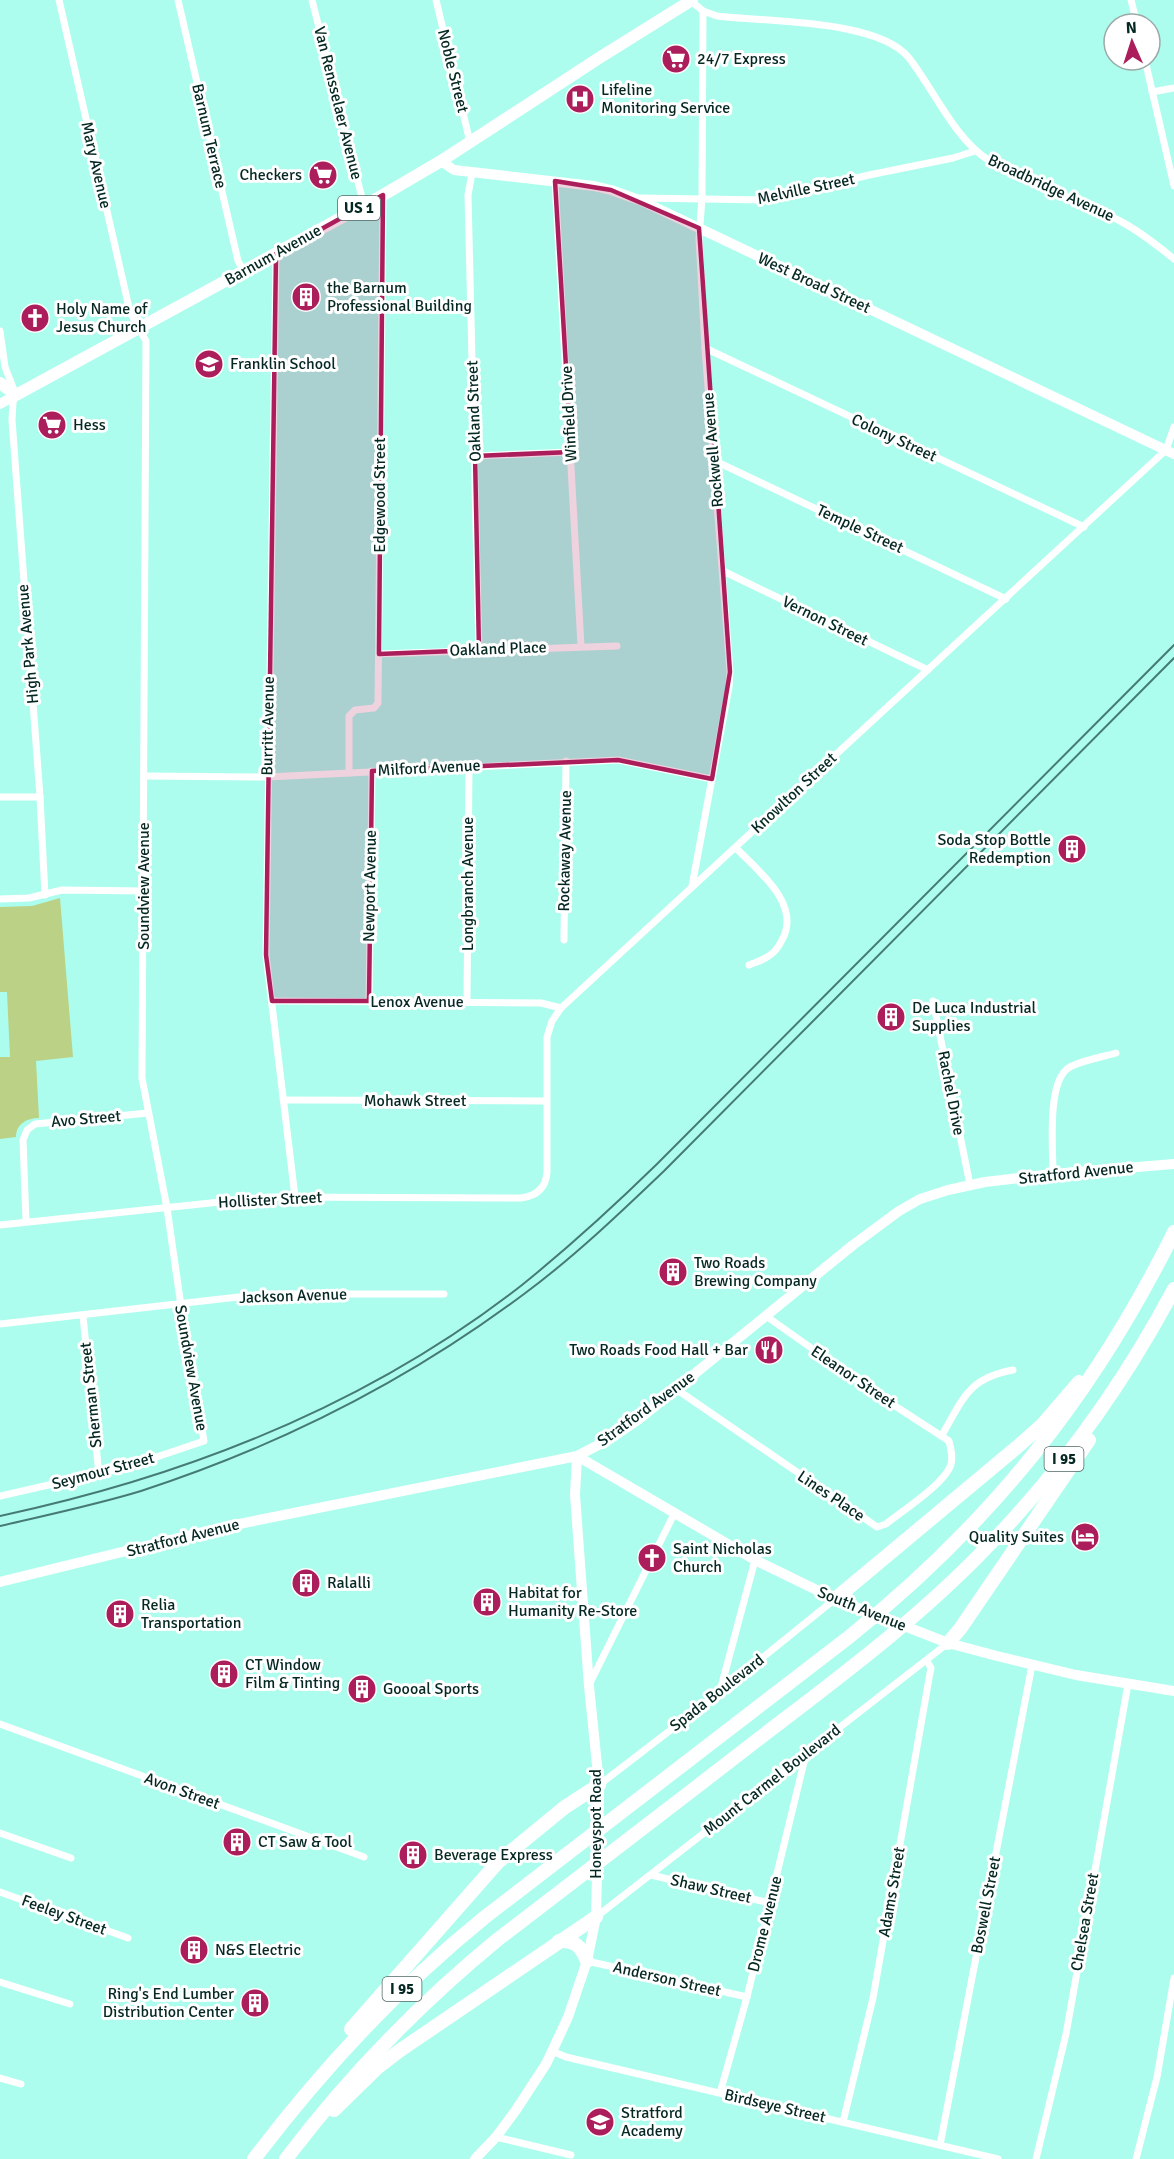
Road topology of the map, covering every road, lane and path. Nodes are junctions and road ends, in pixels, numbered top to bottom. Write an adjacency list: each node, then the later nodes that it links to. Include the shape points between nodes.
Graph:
1 (59, 0): 24 (street, Mary Avenue, via 130,312)
2 (178, 0): 23 (street, Barnum Terrace, via 238,261)
3 (312, 0): 19 (street, Van Rensselaer Avenue)
4 (436, 0): 10 (street, Noble Street)
5 (691, 0): 6 (street, Broadbridge Avenue); 10 (main road, Barnum Avenue / US 1)
6 (703, 10): 11 (street, Broadbridge Avenue, via 717,16 835,28 892,44 909,59); 18 (street, Rockwell Avenue)
7 (1148, 72): 9 (street)
8 (1174, 88): 9 (street)
9 (1152, 92): 15 (street)
10 (470, 142): 12 (main road, Barnum Avenue / US 1)
11 (975, 151): 18 (street, Melville Street, via 765,200); 22 (street, Broadbridge Avenue, via 1007,170 1120,220)
12 (441, 161): 13 (main road, West Broad Street, via 450,169); 16 (main road, Barnum Avenue / US 1)
13 (472, 172): 14 (main road, West Broad Street); 33 (street, Oakland Street, via 468,195)
14 (555, 181): 17 (main road, West Broad Street); 31 (street, Winfield Drive)
15 (1174, 186)
16 (383, 195): 19 (main road, Barnum Avenue / US 1); 41 (street, Edgewood Street)
17 (636, 198): 18 (street, Melville Street); 20 (main road, West Broad Street)
18 (702, 198): 20 (street, Rockwell Avenue)
19 (364, 206): 21 (main road, Barnum Avenue / US 1)
20 (699, 228): 26 (street, Rockwell Avenue); 32 (main road, West Broad Street)
21 (276, 254): 23 (main road, Barnum Avenue / US 1); 48 (street, Burritt Avenue)
22 (1173, 255)
23 (244, 271): 24 (main road, Barnum Avenue / US 1)
24 (138, 329): 28 (main road, Barnum Avenue / US 1); 47 (street, Soundview Avenue, via 146,341)
25 (0, 331): 28 (street, via 5,367)
26 (705, 348): 34 (street, Rockwell Avenue); 35 (street, Colony Street)
27 (0, 384): 28 (main road)
28 (16, 395): 29 (main road, Barnum Avenue); 51 (street, High Park Avenue, via 12,420)
29 (0, 404)
30 (1174, 427): 32 (street)
31 (571, 452): 33 (street); 38 (street, Winfield Drive)
32 (1170, 452): 35 (street, Knowlton Street)
33 (475, 456): 40 (street, Oakland Street)
34 (713, 460): 36 (street, Rockwell Avenue); 37 (street, Temple Street)
35 (1084, 527): 37 (street, Knowlton Street)
36 (723, 571): 42 (street, Vernon Street); 49 (street, Rockwell Avenue, via 729,687)
37 (1006, 599): 42 (street, Knowlton Street)
38 (581, 646): 39 (street, Oakland Place); 40 (street, Oakland Place)
39 (617, 646)
40 (480, 650): 41 (street, Oakland Place)
41 (379, 654): 46 (street, Edgewood Street, via 378,705 355,710 349,716)
42 (927, 670): 52 (street, Knowlton Street)
43 (566, 761): 44 (street, Milford Avenue); 49 (street, Milford Avenue, via 618,760); 57 (street, Rockaway Avenue)
44 (469, 766): 45 (street, Milford Avenue); 62 (street, Longbranch Avenue)
45 (372, 771): 46 (street, Milford Avenue); 61 (street, Newport Avenue)
46 (349, 773): 48 (street, Milford Avenue)
47 (144, 776): 48 (street, Milford Avenue); 54 (street, Soundview Avenue)
48 (267, 777): 59 (street, Burritt Avenue, via 266,955)
49 (712, 779): 53 (street, Rockwell Avenue)
50 (0, 797): 51 (street)
51 (40, 798): 55 (street, High Park Avenue)
52 (736, 848): 53 (street, Knowlton Street); 58 (street, via 774,888 787,914 786,932 776,948 769,956)
53 (692, 886): 63 (street, Knowlton Street)
54 (144, 891): 55 (street, via 62,890); 67 (street, Soundview Avenue, via 142,1078)
55 (45, 895): 56 (street)
56 (0, 899)
57 (564, 940)
58 (749, 965)
59 (272, 1001): 61 (street, Lenox Avenue); 65 (street, Burritt Avenue)
60 (933, 1001): 70 (street, Rachel Drive)
61 (369, 1002): 62 (street, Lenox Avenue)
62 (468, 1002): 63 (street, Lenox Avenue, via 541,1003)
63 (561, 1008): 66 (street, Knowlton Street, via 547,1036)
64 (1116, 1053): 69 (street, via 1067,1069 1058,1081 1054,1094)
65 (284, 1100): 66 (street, Mohawk Street); 72 (street, Burritt Avenue)
66 (546, 1101): 71 (street, Knowlton Street, via 547,1172)
67 (148, 1113): 73 (street, Soundview Avenue); 74 (street, Avo Street, via 35,1124 27,1130 23,1140)
68 (1174, 1164): 69 (main road, Stratford Avenue)
69 (1053, 1174): 70 (main road, Stratford Avenue)
70 (970, 1185): 81 (main road, Stratford Avenue, via 928,1196 898,1211)
71 (540, 1191): 72 (street, Hollister Street, via 521,1198)
72 (295, 1197): 73 (street, Hollister Street)
73 (167, 1208): 74 (street, Hollister Street); 79 (street, Soundview Avenue)
74 (26, 1222): 75 (street, Hollister Street)
75 (0, 1225)
76 (1174, 1232): 82 (highway, I 95)
77 (1174, 1289): 84 (highway, I 95)
78 (444, 1294): 79 (street, Jackson Avenue, via 264,1294)
79 (180, 1304): 80 (street, Jackson Avenue); 88 (street, Soundview Avenue)
80 (83, 1316): 83 (street, Jackson Avenue); 90 (street, Sherman Street)
81 (766, 1316): 86 (main road, Stratford Avenue); 87 (street, Eleanor Street)
82 (1128, 1319): 95 (highway, via 1042,1425); 124 (highway, I 95, via 1082,1392 1037,1452 973,1526 898,1597 459,1938 356,2036)
83 (0, 1324)
84 (1147, 1338): 96 (highway, via 1080,1455); 128 (highway, I 95, via 1112,1394 1053,1473 988,1546 925,1607 497,1940 423,2004 354,2075)
85 (1013, 1370): 87 (street, via 979,1381)
86 (676, 1389): 87 (street, Lines Place, via 877,1527 945,1477 952,1464 952,1450); 89 (main road, Stratford Avenue, via 617,1434)
87 (942, 1436)
88 (204, 1441): 90 (street, Seymour Street)
89 (577, 1456): 92 (main road, South Avenue); 94 (main road, Stratford Avenue, via 224,1527); 100 (main road, Honeyspot Road, via 575,1495)
90 (99, 1474): 91 (street, Seymour Street)
91 (0, 1496)
92 (674, 1514): 93 (main road, South Avenue); 100 (street)
93 (755, 1560): 95 (main road, South Avenue); 102 (street)
94 (0, 1582)
95 (835, 1599): 96 (main road, South Avenue); 102 (street, Spada Boulevard)
96 (948, 1643): 97 (street, Mount Carmel Boulevard); 98 (main road, South Avenue)
97 (927, 1661): 104 (street, Mount Carmel Boulevard); 125 (street, Adams Street, via 931,1668 873,1998)
98 (1032, 1665): 99 (main road, South Avenue); 127 (street, Boswell Street)
99 (1128, 1683): 101 (main road, South Avenue); 133 (street, Chelsea Street, via 1066,2034)
100 (589, 1686): 105 (main road, Honeyspot Road)
101 (1174, 1691)
102 (720, 1692): 105 (street, Spada Boulevard)
103 (0, 1724): 107 (street, Avon Street)
104 (806, 1754): 109 (street, Mount Carmel Boulevard); 111 (street, Drome Avenue)
105 (598, 1785): 112 (main road, Honeyspot Road); 124 (highway, via 498,1862 367,2009)
106 (0, 1833): 108 (street)
107 (364, 1857)
108 (71, 1858)
109 (651, 1875): 111 (street, Shaw Street); 112 (street, Mount Carmel Boulevard)
110 (0, 1892): 113 (street, Feeley Street)
111 (770, 1903): 118 (street, Drome Avenue)
112 (596, 1917): 114 (highway); 115 (main road, Honeyspot Road)
113 (128, 1938)
114 (559, 1941): 115 (highway, via 576,1944); 128 (highway, via 377,2068)
115 (587, 1961): 118 (street, Anderson Street); 120 (main road, Honeyspot Road)
116 (1174, 1978): 134 (street, via 1157,2077)
117 (0, 1982): 119 (street)
118 (747, 1997): 123 (street, Drome Avenue)
119 (70, 2004)
120 (552, 2051): 123 (street, Birdseye Street); 126 (main road, Honeyspot Road)
121 (0, 2078): 122 (street)
122 (21, 2084)
123 (720, 2093): 125 (street, Birdseye Street)
124 (298, 2101): 130 (highway, I 95)
125 (843, 2122): 127 (street, Birdseye Street)
126 (496, 2136): 129 (street); 131 (main road, Honeyspot Road)
127 (940, 2145): 132 (street, Birdseye Street)
128 (289, 2155)
129 (572, 2155)
130 (254, 2159)
131 (475, 2159)
132 (998, 2159)
133 (1036, 2159)
134 (1136, 2159)

